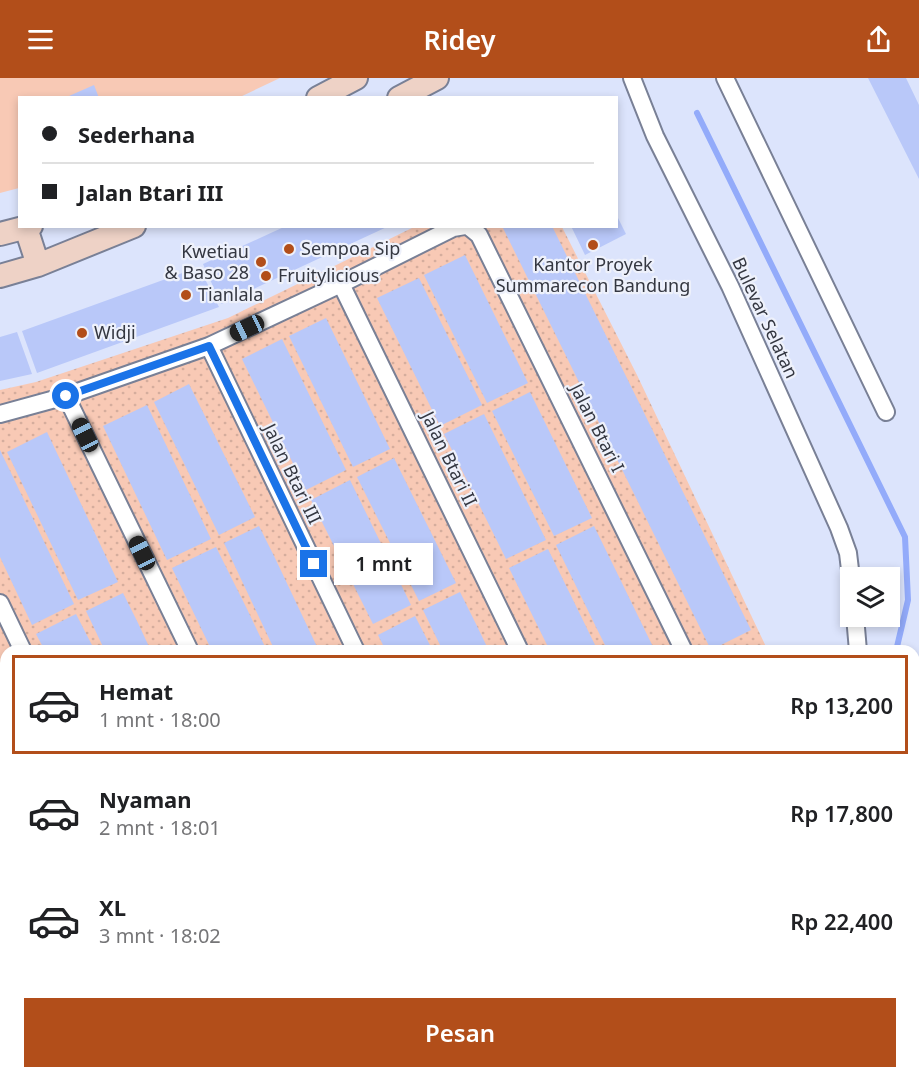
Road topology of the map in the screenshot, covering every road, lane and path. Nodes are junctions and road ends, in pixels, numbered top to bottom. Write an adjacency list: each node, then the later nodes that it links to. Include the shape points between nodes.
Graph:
1 (357, 78): 5 (main road)
2 (437, 78): 6 (main road)
3 (633, 78): 20 (street, Bulevar Selatan, via 655,136 730,286 839,528)
4 (725, 78): 18 (street)
5 (322, 96)
6 (403, 96)
7 (25, 228): 12 (main road)
8 (29, 228): 13 (main road)
9 (129, 228): 13 (main road)
10 (460, 228): 15 (street)
11 (464, 228): 27 (street, Jalan Btari I, via 479,235)
12 (0, 234)
13 (38, 265): 14 (main road)
14 (0, 276)
15 (342, 284): 16 (street); 26 (street, Jalan Btari II)
16 (209, 346): 17 (street); 25 (street, Jalan Btari III)
17 (66, 396): 19 (street); 24 (street)
18 (886, 412)
19 (0, 414)
20 (850, 567)
21 (0, 603): 23 (street)
22 (856, 627): 28 (street)
23 (20, 645)
24 (187, 645)
25 (353, 645)
26 (517, 645)
27 (681, 645)
28 (857, 645)

